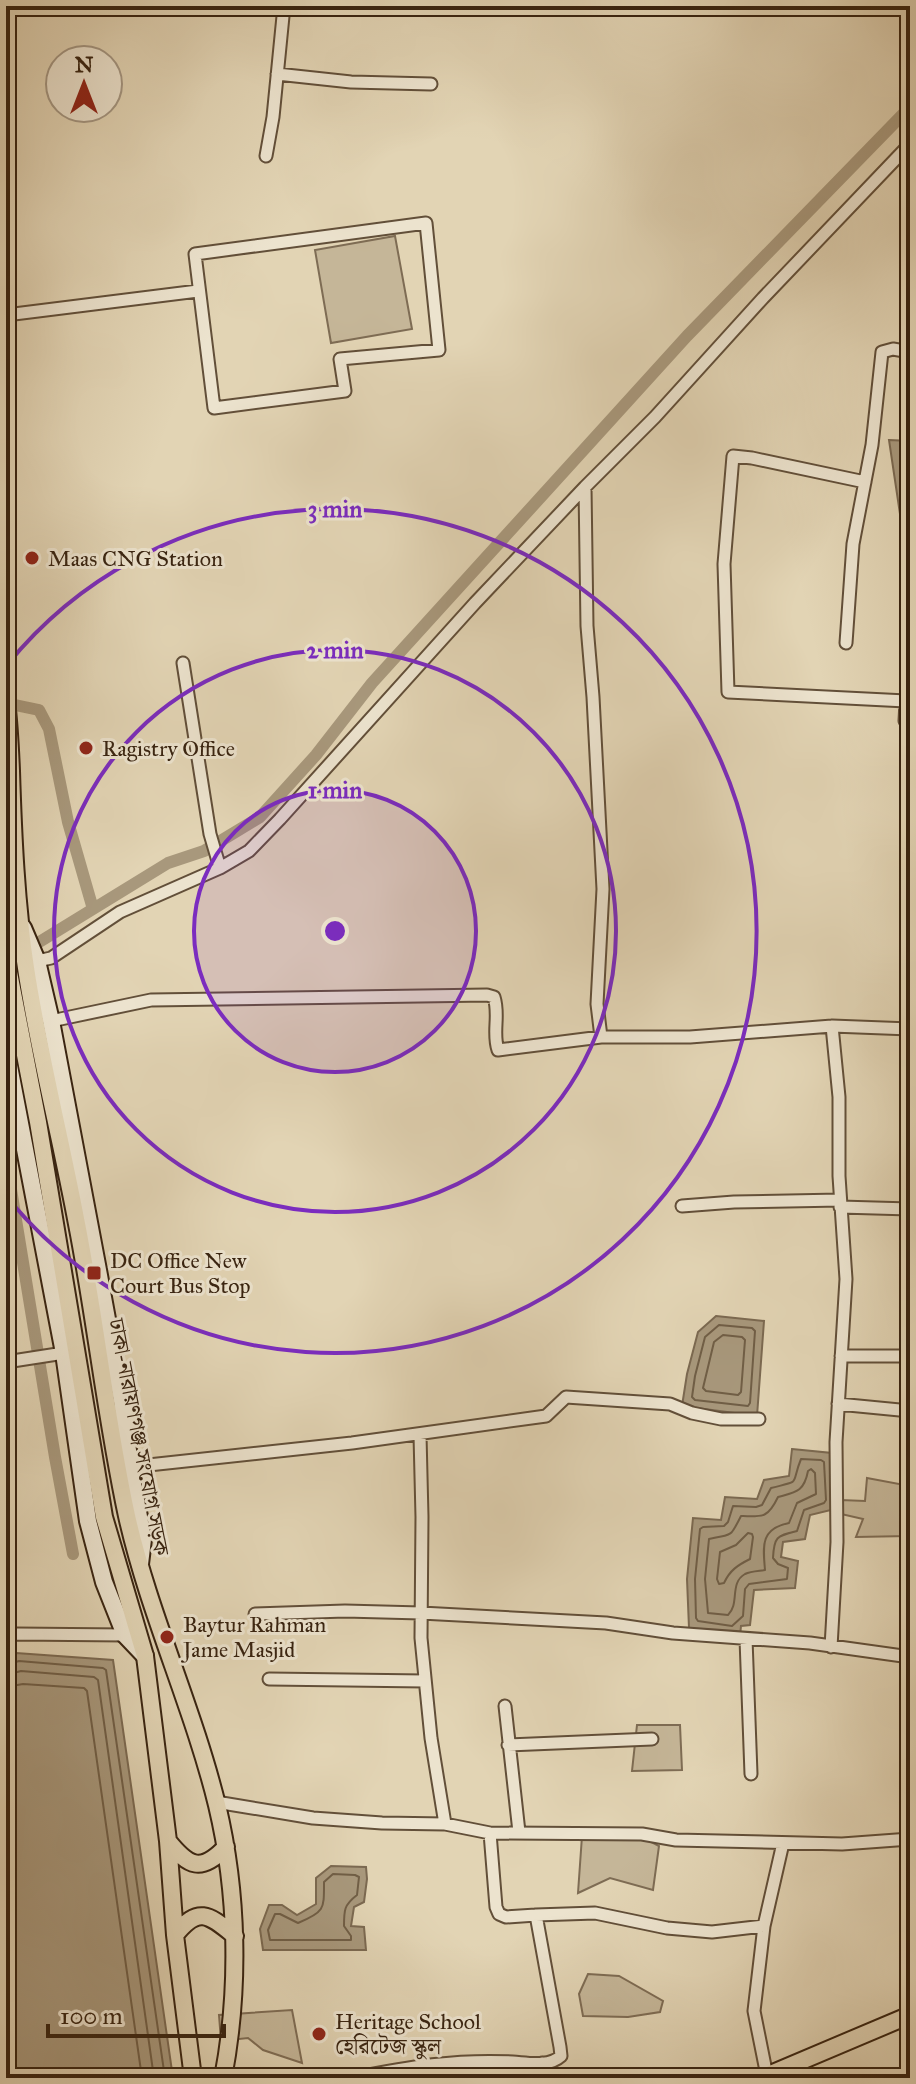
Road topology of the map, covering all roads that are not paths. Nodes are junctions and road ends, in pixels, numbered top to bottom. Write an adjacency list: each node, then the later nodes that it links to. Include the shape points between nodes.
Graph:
1 (284, 6): 2 (street)
2 (277, 74): 3 (street); 5 (street)
3 (431, 84)
4 (910, 144): 10 (street)
5 (266, 156)
6 (198, 291): 6 (street, via 214,408 345,391 340,359 439,350 426,223 195,254); 7 (street)
7 (6, 315)
8 (910, 352): 9 (street, via 882,352)
9 (865, 482): 11 (street, via 853,544); 14 (street, via 733,456 724,564 728,692 906,701 905,721)
10 (585, 487): 16 (street, via 280,819 249,851); 23 (street, via 587,626 603,889 597,1004)
11 (846, 643)
12 (183, 663): 16 (street)
13 (6, 701): 15 (main road, ঢাকা-নারায়ণগঞ্জ সংযোগ সড়ক)
14 (910, 722)
15 (8, 767): 17 (main road, ঢাকা-নারায়ণগঞ্জ সংযোগ সড়ক)
16 (220, 867): 19 (street, via 120,912 51,958)
17 (21, 924): 19 (street); 38 (main road, ঢাকা-নারায়ণগঞ্জ সংযোগ সড়ক)
18 (6, 957): 45 (main road, ঢাকা-নারায়ণগঞ্জ সংযোগ সড়ক, via 104,1517)
19 (37, 961): 20 (street)
20 (51, 1021): 23 (street, via 151,1000 487,995 497,1005 498,1050); 37 (street)
21 (832, 1026): 22 (street); 23 (street, via 690,1037); 26 (street)
22 (910, 1029)
23 (601, 1037)
24 (6, 1050): 25 (street)
25 (13, 1126): 29 (street)
26 (840, 1203): 27 (street); 28 (street); 30 (street, via 846,1279)
27 (682, 1206)
28 (910, 1209)
29 (57, 1354): 32 (street); 41 (street, via 88,1521)
30 (841, 1356): 31 (street); 33 (street)
31 (910, 1356)
32 (6, 1362)
33 (838, 1404): 34 (street); 44 (street)
34 (910, 1411)
35 (759, 1419): 36 (street, via 721,1419 670,1404 566,1397 546,1416)
36 (420, 1435): 37 (street); 39 (street)
37 (130, 1467): 38 (street, via 143,1539)
38 (140, 1566): 53 (main road, ঢাকা-নারায়ণগঞ্জ সংযোগ সড়ক)
39 (421, 1613): 40 (street); 43 (street, via 606,1623); 48 (street)
40 (255, 1614)
41 (125, 1635): 42 (street); 45 (street)
42 (6, 1637)
43 (746, 1639): 44 (street); 52 (street)
44 (831, 1647): 46 (street)
45 (145, 1656): 58 (main road, ঢাকা-নারায়ণগঞ্জ সংযোগ সড়ক)
46 (910, 1657)
47 (269, 1679): 48 (street)
48 (425, 1681): 54 (street)
49 (505, 1706): 51 (street)
50 (652, 1739): 51 (street)
51 (508, 1745): 55 (street)
52 (751, 1774)
53 (216, 1802): 54 (street, via 313,1818); 60 (main road, ঢাকা-নারায়ণগঞ্জ সংযোগ সড়ক)
54 (445, 1824): 56 (street)
55 (519, 1832): 56 (street); 59 (street)
56 (490, 1833): 61 (street, via 499,1914)
57 (910, 1839): 59 (street)
58 (168, 1841): 60 (main road, via 184,1859 198,1864 211,1861); 63 (main road, ঢাকা-নারায়ণগঞ্জ সংযোগ সড়ক)
59 (783, 1843): 62 (street)
60 (226, 1847): 64 (main road, ঢাকা-নারায়ণগঞ্জ সংযোগ সড়ক)
61 (536, 1915): 62 (street, via 595,1913 712,1932); 66 (street, via 561,2056)
62 (764, 1926): 67 (street, via 754,2011)
63 (175, 1935): 64 (main road, via 192,1917 202,1917 212,1918); 68 (main road, ঢাকা-নারায়ণগঞ্জ সংযোগ সড়ক)
64 (235, 1936): 69 (main road, ঢাকা-নারায়ণগঞ্জ সংযোগ সড়ক)
65 (910, 2015): 67 (main road)
66 (542, 2063): 70 (street, via 473,2060); 71 (street)
67 (764, 2077)
68 (193, 2078)
69 (223, 2078)
70 (353, 2078)
71 (546, 2078)

